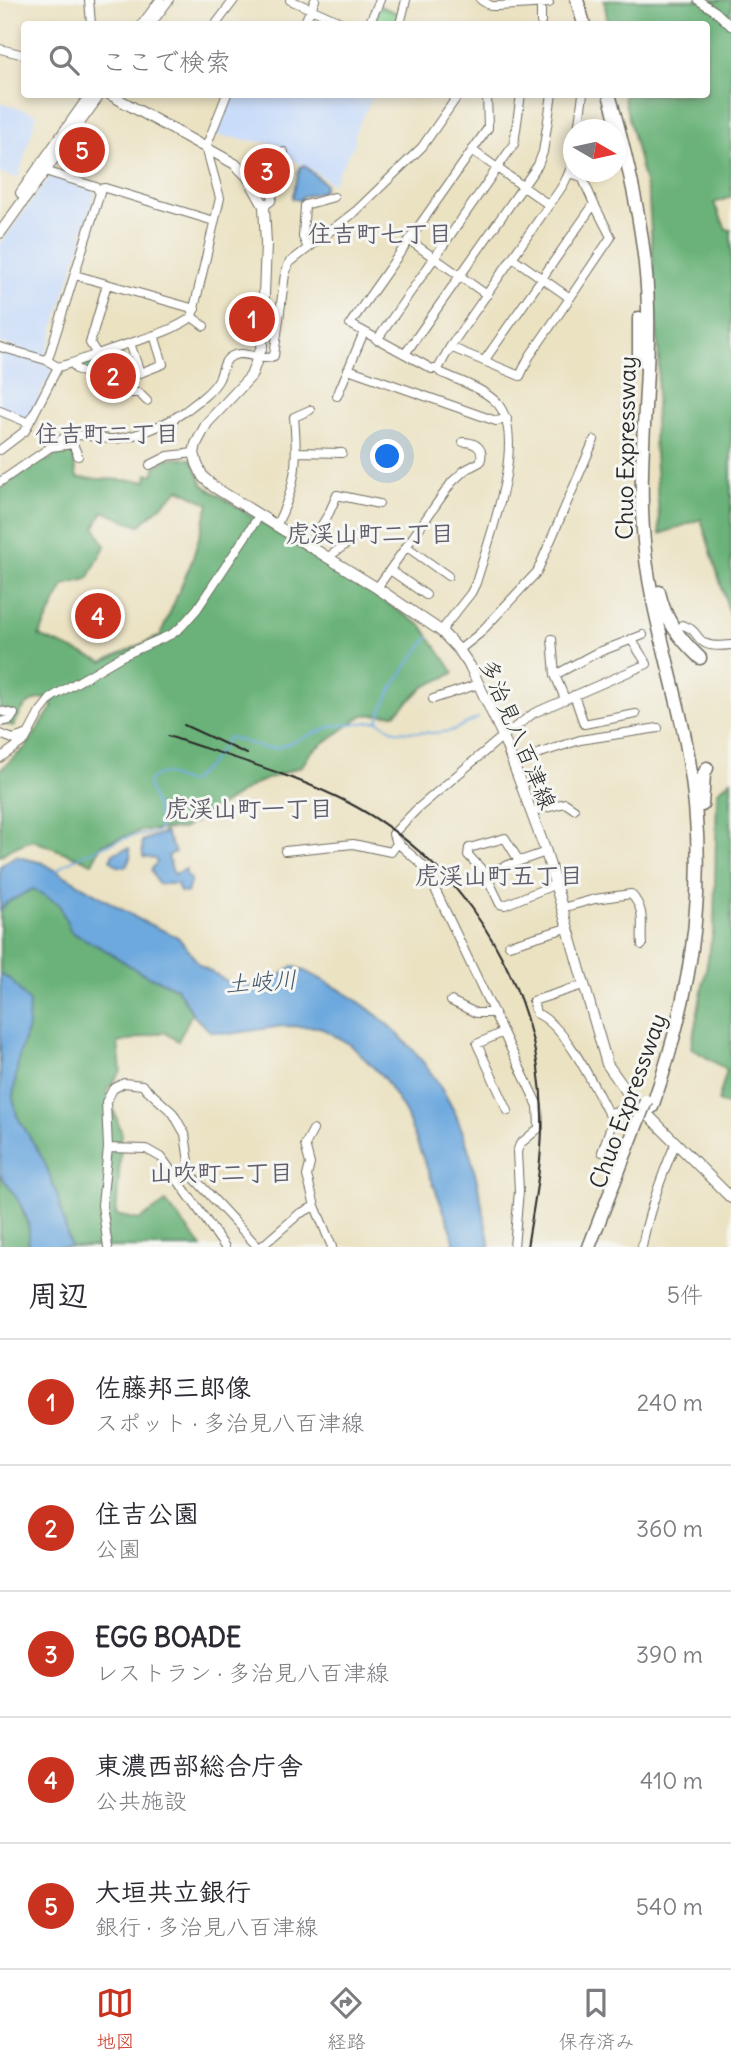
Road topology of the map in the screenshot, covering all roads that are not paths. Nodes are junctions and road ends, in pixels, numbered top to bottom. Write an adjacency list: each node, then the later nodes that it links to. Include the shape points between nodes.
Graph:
1 (89, 0): 15 (street)
2 (160, 0): 16 (street)
3 (169, 0): 17 (street)
4 (234, 0): 18 (street)
5 (290, 0): 14 (street)
6 (315, 0): 14 (street)
7 (380, 0): 21 (street)
8 (406, 0): 22 (street)
9 (481, 0): 13 (street, via 491,6)
10 (577, 0): 24 (highway)
11 (585, 0): 25 (highway)
12 (698, 0): 26 (street)
13 (543, 2): 23 (street)
14 (310, 9): 19 (street); 20 (street)
15 (91, 21)
16 (144, 21)
17 (153, 21)
18 (218, 21)
19 (305, 21)
20 (338, 21)
21 (370, 21)
22 (401, 21)
23 (541, 21)
24 (582, 21)
25 (590, 21)
26 (731, 26)
27 (0, 49): 28 (street)
28 (21, 54)
29 (88, 98): 56 (main road)
30 (97, 98): 46 (main road)
31 (116, 98): 42 (main road)
32 (225, 98): 42 (street)
33 (456, 98): 60 (street, via 422,147 356,211)
34 (487, 98): 43 (street, via 488,128)
35 (520, 98): 45 (street, via 514,144)
36 (551, 98): 50 (street, via 543,152)
37 (582, 98): 40 (street)
38 (603, 98): 41 (highway)
39 (610, 98): 94 (highway, Chuo Expressway, via 631,179 646,276)
40 (580, 119)
41 (608, 119)
42 (206, 147): 55 (main road, via 248,177); 57 (street, via 220,198)
43 (472, 150): 45 (street); 59 (street)
44 (284, 152): 55 (street, via 271,201)
45 (497, 169): 50 (street); 61 (street)
46 (45, 171): 51 (street); 58 (main road)
47 (566, 182): 54 (street)
48 (584, 182): 53 (street)
49 (623, 182): 154 (highway, Chuo Expressway, via 638,277 637,552 678,747 690,850 681,977 664,1047)
50 (523, 186): 54 (street); 64 (street)
51 (99, 190): 57 (street, via 105,188); 63 (street)
52 (334, 197): 60 (street, via 305,205 303,237)
53 (594, 204): 65 (street); 68 (street, via 611,237)
54 (549, 205): 62 (street)
55 (264, 206): 79 (main road, via 262,346)
56 (0, 222)
57 (214, 222): 69 (street)
58 (0, 233)
59 (409, 240): 61 (street); 71 (street, via 350,324)
60 (308, 248): 79 (street, via 289,263 285,274 274,356)
61 (434, 258): 64 (street); 73 (street)
62 (513, 258): 65 (street); 67 (street)
63 (75, 275): 66 (street); 80 (street)
64 (460, 276): 67 (street); 78 (street)
65 (542, 278): 68 (street); 81 (street)
66 (107, 284): 69 (street); 77 (street, via 90,343)
67 (488, 295): 76 (street)
68 (570, 298): 81 (street, via 520,376)
69 (193, 313): 70 (street); 72 (street, via 184,323)
70 (204, 326)
71 (364, 332): 73 (street); 84 (street)
72 (154, 335): 74 (street); 74 (street, via 163,364 140,373)
73 (377, 340): 78 (street)
74 (130, 343): 77 (street)
75 (0, 347): 80 (street)
76 (450, 347): 81 (street); 85 (street)
77 (97, 354): 82 (street)
78 (405, 354): 85 (street)
79 (258, 356): 95 (street, via 228,358 214,386 164,423 114,439 74,434); 98 (main road, via 251,376 199,434)
80 (46, 360): 83 (street)
81 (484, 361)
82 (73, 363): 83 (street); 87 (street, via 76,369 129,393 139,393)
83 (58, 367): 91 (street)
84 (348, 369): 86 (street); 90 (street, via 496,421)
85 (438, 369): 90 (street, via 490,396)
86 (337, 396)
87 (147, 401)
88 (310, 410): 97 (street, via 294,417)
89 (0, 411): 91 (street)
90 (507, 419): 115 (street, via 507,475 476,583)
91 (29, 423): 96 (street)
92 (594, 440): 120 (street, via 537,572)
93 (463, 442): 108 (street, via 481,449 480,462 452,482)
94 (644, 442): 121 (highway, via 648,523 662,606 676,633); 145 (highway, Chuo Expressway, via 645,551 691,771 698,846)
95 (48, 448): 100 (street, via 73,444); 102 (street)
96 (0, 450)
97 (297, 452): 99 (street); 105 (street, via 289,500)
98 (194, 453): 101 (street, via 168,456); 104 (main road, 多治見八百津線, via 203,477)
99 (342, 453)
100 (79, 456)
101 (150, 466)
102 (0, 482)
103 (379, 503): 107 (street, via 337,495)
104 (259, 516): 105 (main road, 多治見八百津線); 133 (street, via 190,618 172,634 122,656 52,697 25,740)
105 (276, 526): 107 (main road, 多治見八百津線)
106 (360, 534): 109 (street)
107 (309, 546): 109 (main road, 多治見八百津線)
108 (407, 547): 110 (street); 111 (street)
109 (327, 558): 112 (main road, 多治見八百津線)
110 (390, 570): 112 (street); 113 (street)
111 (448, 576)
112 (377, 588): 115 (main road, 多治見八百津線)
113 (426, 595)
114 (682, 625): 119 (street, via 709,646)
115 (441, 631): 120 (main road, 多治見八百津線)
116 (643, 635): 118 (street)
117 (551, 639): 122 (street)
118 (631, 639): 122 (street); 124 (street, via 647,664)
119 (731, 645)
120 (459, 650): 123 (main road, 多治見八百津線)
121 (700, 658)
122 (555, 675): 126 (street)
123 (478, 684): 125 (street); 132 (main road, 多治見八百津線)
124 (574, 695): 126 (street); 128 (street, via 583,724)
125 (433, 699)
126 (565, 699): 132 (street, via 534,713)
127 (0, 711): 129 (street, via 14,714)
128 (636, 714)
129 (0, 722)
130 (658, 728): 135 (street, via 580,740)
131 (0, 734): 133 (street)
132 (503, 736): 135 (main road, 多治見八百津線); 139 (street, via 397,829)
133 (14, 743): 134 (street)
134 (0, 758)
135 (513, 762): 138 (main road, 多治見八百津線)
136 (708, 768): 145 (highway, via 702,789)
137 (574, 809): 138 (street, via 565,803)
138 (531, 812): 141 (main road, 多治見八百津線)
139 (397, 844): 140 (street, via 391,852 353,844); 152 (street, via 425,868)
140 (285, 851)
141 (546, 852): 142 (street); 144 (main road, 多治見八百津線)
142 (519, 861): 143 (street); 143 (street, via 505,838 469,848 468,855)
143 (485, 873): 144 (street, via 500,904 505,905)
144 (556, 884): 146 (main road, 多治見八百津線)
145 (697, 903): 154 (highway, Chuo Expressway, via 680,1021)
146 (562, 908): 147 (main road, 多治見八百津線); 149 (street, via 631,894 643,919)
147 (567, 928): 148 (street); 150 (main road, 多治見八百津線)
148 (509, 945)
149 (642, 945)
150 (583, 985): 154 (main road, 多治見八百津線, via 607,1064); 156 (street, via 533,1001 536,1013 546,1018 576,1056 607,1113)
151 (451, 1001): 152 (street, via 476,1013)
152 (495, 1013): 153 (street)
153 (503, 1032): 155 (street, via 477,1045); 168 (street, via 540,1113 539,1128 517,1152)
154 (643, 1103): 156 (street); 157 (highway, Chuo Expressway, bridge); 159 (main road, 多治見八百津線)
155 (508, 1111)
156 (620, 1111): 161 (street)
157 (641, 1123): 169 (highway, Chuo Expressway); 170 (highway, Chuo Expressway)
158 (313, 1130): 163 (street, via 305,1145)
159 (676, 1142): 162 (main road, 多治見八百津線); 171 (street)
160 (108, 1148): 164 (street, via 102,1205); 165 (street, via 146,1149 162,1158); 166 (street, via 109,1096 124,1083 142,1085 173,1113 185,1134 195,1179)
161 (601, 1152)
162 (731, 1198)
163 (315, 1206): 166 (street); 167 (street)
164 (108, 1247)
165 (225, 1247)
166 (260, 1247)
167 (332, 1247)
168 (514, 1247)
169 (589, 1247)
170 (597, 1247)
171 (642, 1247)

